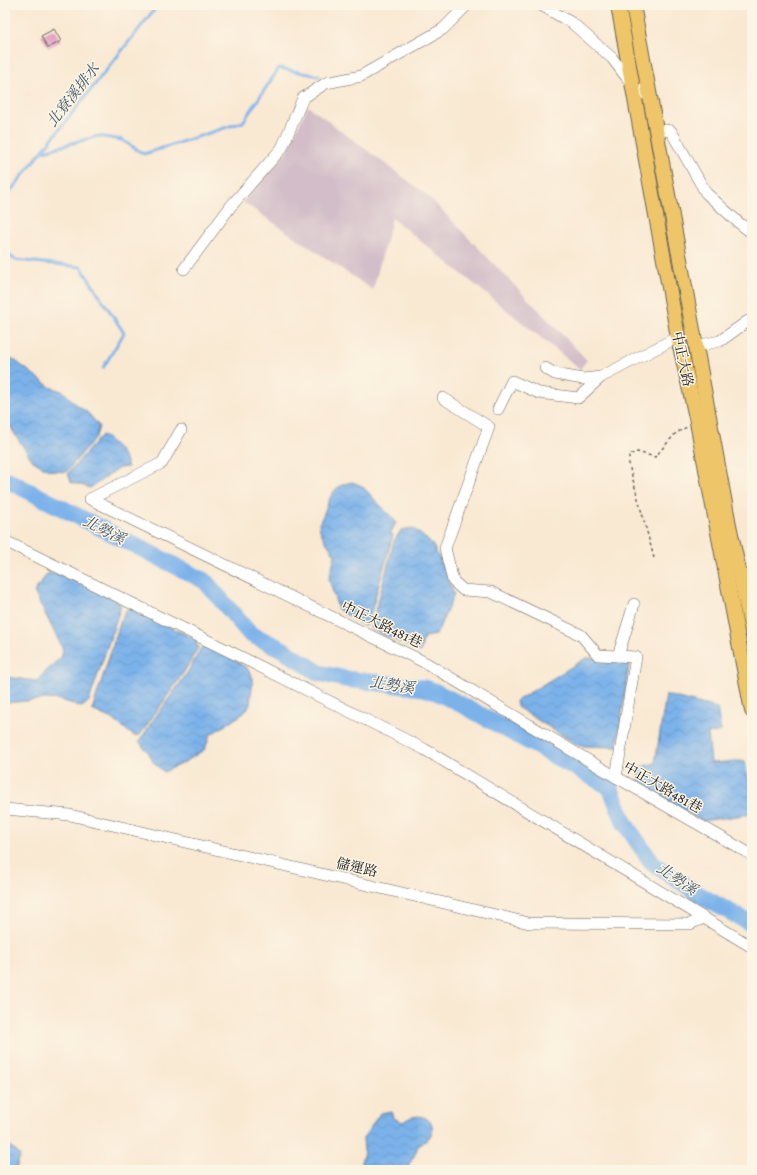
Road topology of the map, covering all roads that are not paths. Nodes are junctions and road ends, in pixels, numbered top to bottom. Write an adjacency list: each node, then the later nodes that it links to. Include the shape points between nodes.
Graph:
1 (468, 5): 9 (lane, via 443,29 361,76 326,83 303,98 282,148 231,206)
2 (541, 5): 5 (lane, via 572,23 595,43 612,58)
3 (618, 5): 5 (main road, 中正大路)
4 (633, 5): 6 (main road, 中正大路)
5 (634, 87): 6 (lane); 11 (main road, 中正大路)
6 (651, 98): 7 (main road, 中正大路)
7 (657, 129): 8 (lane, via 671,131 706,193); 12 (main road, 中正大路)
8 (752, 234)
9 (184, 269)
10 (748, 321): 12 (lane, via 720,341)
11 (678, 337): 14 (lane); 18 (main road, 中正大路, via 697,422)
12 (696, 346): 18 (main road, 中正大路)
13 (545, 368): 14 (lane, via 555,374 583,379)
14 (601, 377): 16 (lane, via 578,398 539,393 512,381)
15 (443, 398): 22 (lane, via 489,427 445,548 454,582 463,590 491,592 581,635 598,655)
16 (498, 409)
17 (181, 430): 24 (lane, 中正大路481巷, via 162,463 90,499 426,663)
18 (710, 452): 21 (main road, 中正大路, via 730,525); 23 (main road, 中正大路)
19 (5, 541): 27 (lane, via 424,749)
20 (634, 604): 22 (lane)
21 (752, 631)
22 (618, 656): 24 (lane, via 636,657)
23 (752, 712)
24 (616, 777): 26 (lane, 中正大路481巷)
25 (5, 809): 27 (lane, 儲運路, via 70,815 529,923 690,924)
26 (752, 855)
27 (704, 918): 28 (lane)
28 (752, 947)

